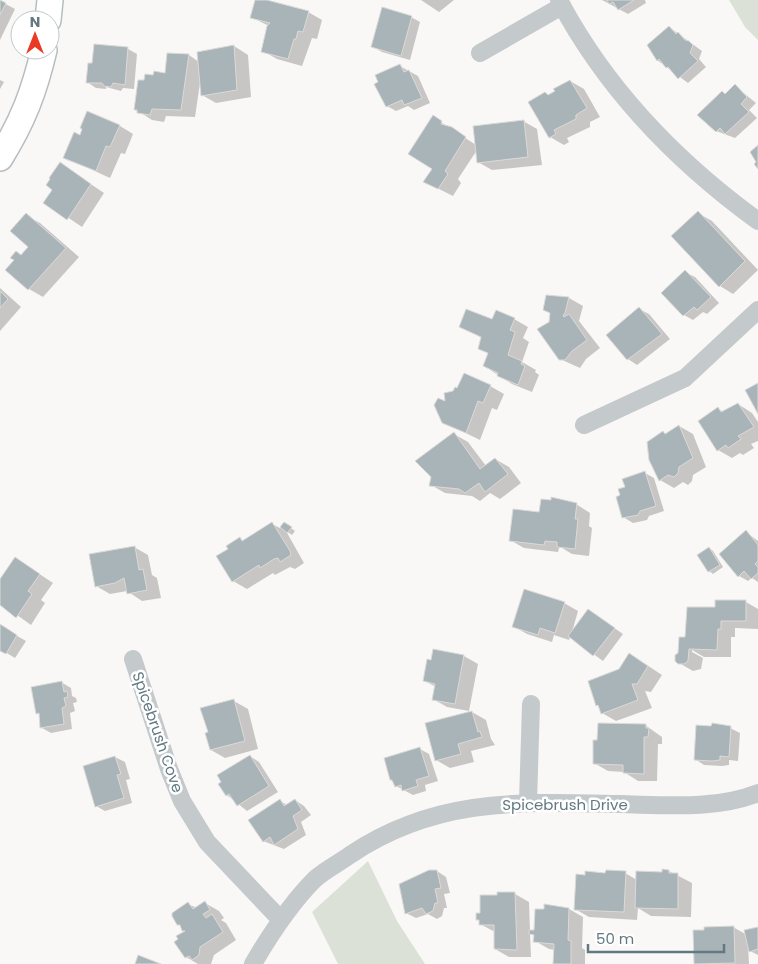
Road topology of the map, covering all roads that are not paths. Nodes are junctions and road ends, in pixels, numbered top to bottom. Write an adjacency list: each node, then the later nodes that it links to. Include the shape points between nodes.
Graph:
1 (561, 3): 2 (street); 5 (street, via 626,100 669,149)
2 (480, 53)
3 (42, 60): 4 (street, via 34,92)
4 (0, 158)
5 (758, 221)
6 (758, 310): 7 (street, via 685,378)
7 (584, 425)
8 (134, 660): 12 (street, Spicebrush Cove, via 182,801 207,842)
9 (531, 704): 11 (street)
10 (758, 793): 11 (street, Spicebrush Drive, via 694,805)
11 (528, 802): 12 (street, Spicebrush Drive, via 475,806 438,814 392,831 317,878)
12 (280, 919): 13 (street, Spicebrush Drive)
13 (252, 964)

